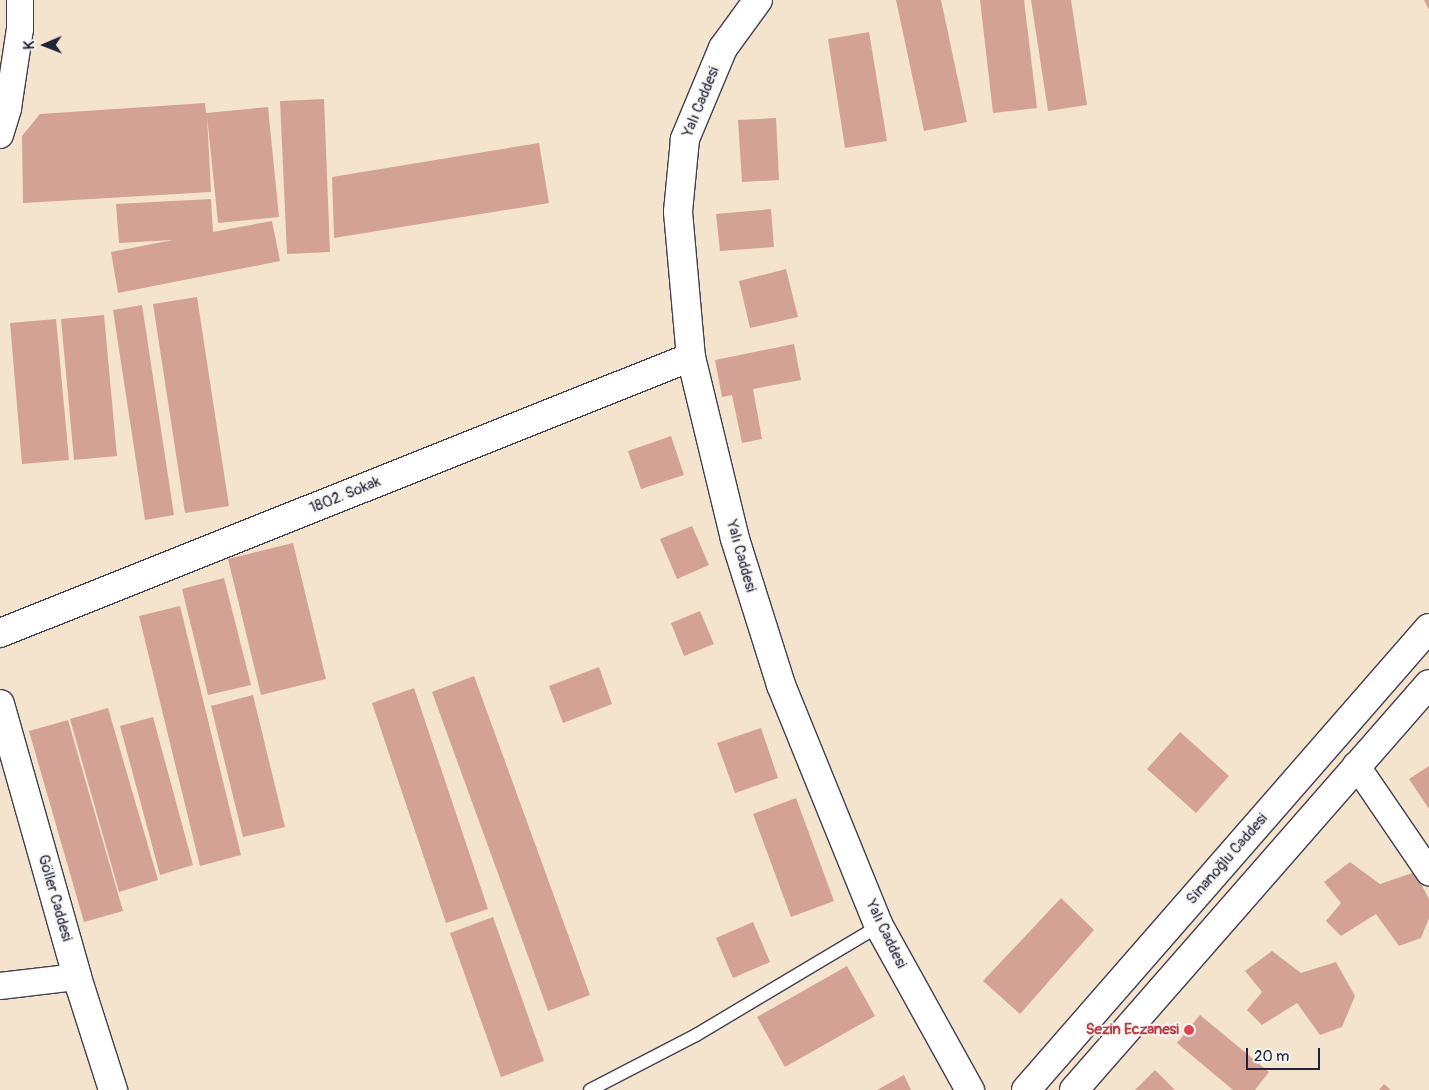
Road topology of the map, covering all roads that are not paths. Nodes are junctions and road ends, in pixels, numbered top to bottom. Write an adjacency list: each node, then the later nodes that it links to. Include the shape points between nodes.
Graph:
1 (20, 0): 3 (street, via 8,108)
2 (758, 0): 4 (street, Yalı Caddesi, via 723,48 685,139 678,212)
3 (0, 135)
4 (691, 357): 6 (street, 1802. Sokak); 11 (street, Yalı Caddesi, via 735,539 781,685)
5 (1429, 628): 17 (street, Si̇nanoğlu Caddesi)
6 (0, 633)
7 (1429, 684): 9 (street)
8 (0, 704): 12 (street, Göller Caddesi)
9 (1356, 765): 10 (street); 18 (street)
10 (1429, 872)
11 (879, 926): 15 (lane, via 696,1035); 16 (street, Yalı Caddesi)
12 (77, 977): 13 (street); 14 (street, Göller Caddesi)
13 (0, 986)
14 (113, 1090)
15 (590, 1090)
16 (970, 1090)
17 (1026, 1090)
18 (1074, 1090)

